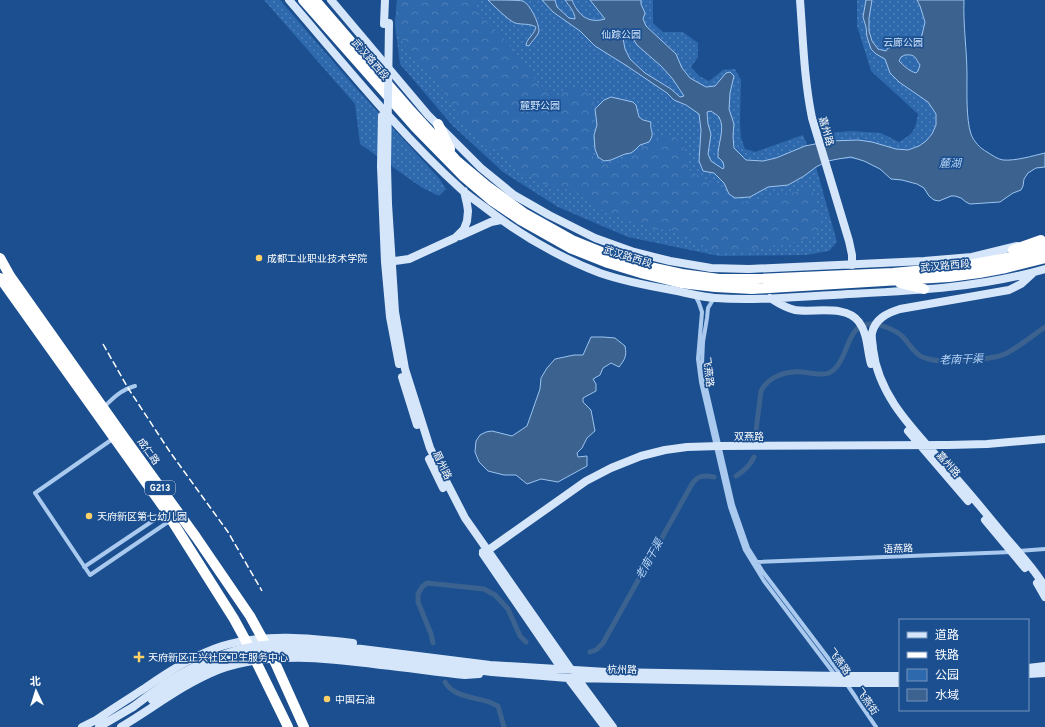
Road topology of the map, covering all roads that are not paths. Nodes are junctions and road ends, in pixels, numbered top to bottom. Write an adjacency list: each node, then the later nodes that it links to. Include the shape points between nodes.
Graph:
1 (289, 0): 11 (main road, via 408,137)
2 (303, 0): 22 (highway, 武汉路西段, via 415,127 464,177 516,217 570,248 644,274 681,283 715,287 752,288)
3 (315, 0): 10 (highway, 武汉路西段)
4 (331, 0): 9 (main road)
5 (385, 0): 8 (main road)
6 (390, 0): 8 (main road)
7 (800, 0): 18 (main road, 嘉州路, via 807,92 812,118 849,241)
8 (387, 24): 17 (main road, bridge, via 384,166)
9 (438, 124): 10 (highway); 18 (main road, via 481,168 514,195 595,238 634,252 711,268)
10 (456, 160): 14 (highway, 武汉路西段, via 524,214 574,241 611,256 682,274 719,279 756,279 936,269 1011,257)
11 (464, 191): 12 (main road); 13 (main road, via 467,221)
12 (501, 220): 13 (main road); 24 (main road, via 547,248 603,274)
13 (455, 238): 17 (main road, via 409,259)
14 (1044, 242): 18 (main road, via 972,257)
15 (0, 258): 28 (highway, 成仁路 / G213)
16 (1045, 258): 22 (highway, 武汉路西段, via 979,273)
17 (389, 262): 36 (main road, via 406,370 430,448)
18 (852, 265)
19 (1045, 269): 20 (main road)
20 (1033, 273): 23 (main road, via 982,283); 32 (main road, via 1021,284 1009,290 900,309 878,320 872,338 879,371 887,392)
21 (0, 278): 29 (highway, 成仁路 / G213)
22 (892, 281): 23 (highway)
23 (924, 289): 26 (main road)
24 (695, 295): 25 (main road); 31 (street, 飞燕路, via 702,312 698,359 701,382)
25 (714, 298): 26 (main road); 31 (street, 飞燕路, via 706,318 702,364)
26 (770, 298): 32 (main road, via 796,310 843,312 850,314 859,322 864,331 874,374 886,400)
27 (135, 386): 28 (street, via 114,396)
28 (103, 408): 29 (highway, 成仁路 / G213)
29 (117, 436): 33 (highway, 成仁路 / G213); 38 (street, via 35,493); 41 (highway, 成仁路 / G213, via 196,537)
30 (1045, 439): 32 (main road, 双燕路)
31 (718, 446): 32 (main road, 双燕路); 36 (main road, 双燕路, via 665,450 611,468 586,481); 37 (street, 飞燕路, via 733,505)
32 (924, 446): 35 (main road, via 947,467)
33 (169, 516): 38 (street); 38 (street, via 90,575); 42 (highway, 成仁路 / G213)
34 (1045, 549): 35 (street, 语燕路)
35 (1015, 551): 37 (street, 语燕路); 39 (main road); 40 (main road)
36 (485, 552): 48 (main road); 49 (main road)
37 (755, 562): 55 (street, 飞燕路)
38 (84, 567)
39 (1045, 587)
40 (1045, 597)
41 (263, 638): 42 (main road); 43 (highway, 成仁路 / G213); 47 (main road, via 316,639 470,658)
42 (246, 641): 44 (highway, 成仁路 / G213); 58 (main road, via 203,653 182,664)
43 (273, 658): 44 (main road); 47 (main road, via 346,660 465,675); 63 (highway, 成仁路 / G213)
44 (255, 661): 61 (main road, via 236,664 194,682); 62 (highway, 成仁路 / G213)
45 (1045, 666): 46 (main road)
46 (1029, 668)
47 (491, 669): 48 (main road, 杭州路); 53 (main road, 杭州路); 57 (main road, 杭州路, bridge, via 308,644 283,643 249,647 214,658 166,683)
48 (562, 669): 49 (main road, 杭州路); 53 (main road)
49 (572, 670): 54 (main road); 55 (main road, 杭州路)
50 (1045, 673): 51 (main road)
51 (1029, 674)
52 (899, 676): 55 (main road, 杭州路)
53 (568, 678): 54 (main road, 杭州路); 64 (main road)
54 (577, 678): 55 (main road, 杭州路); 65 (main road)
55 (841, 678): 56 (main road, 杭州路); 66 (street, 飞燕街)
56 (899, 683)
57 (134, 709): 59 (main road); 60 (main road)
58 (82, 727)
59 (99, 727)
60 (110, 727)
61 (121, 727)
62 (288, 727)
63 (304, 727)
64 (605, 727)
65 (613, 727)
66 (876, 727)

